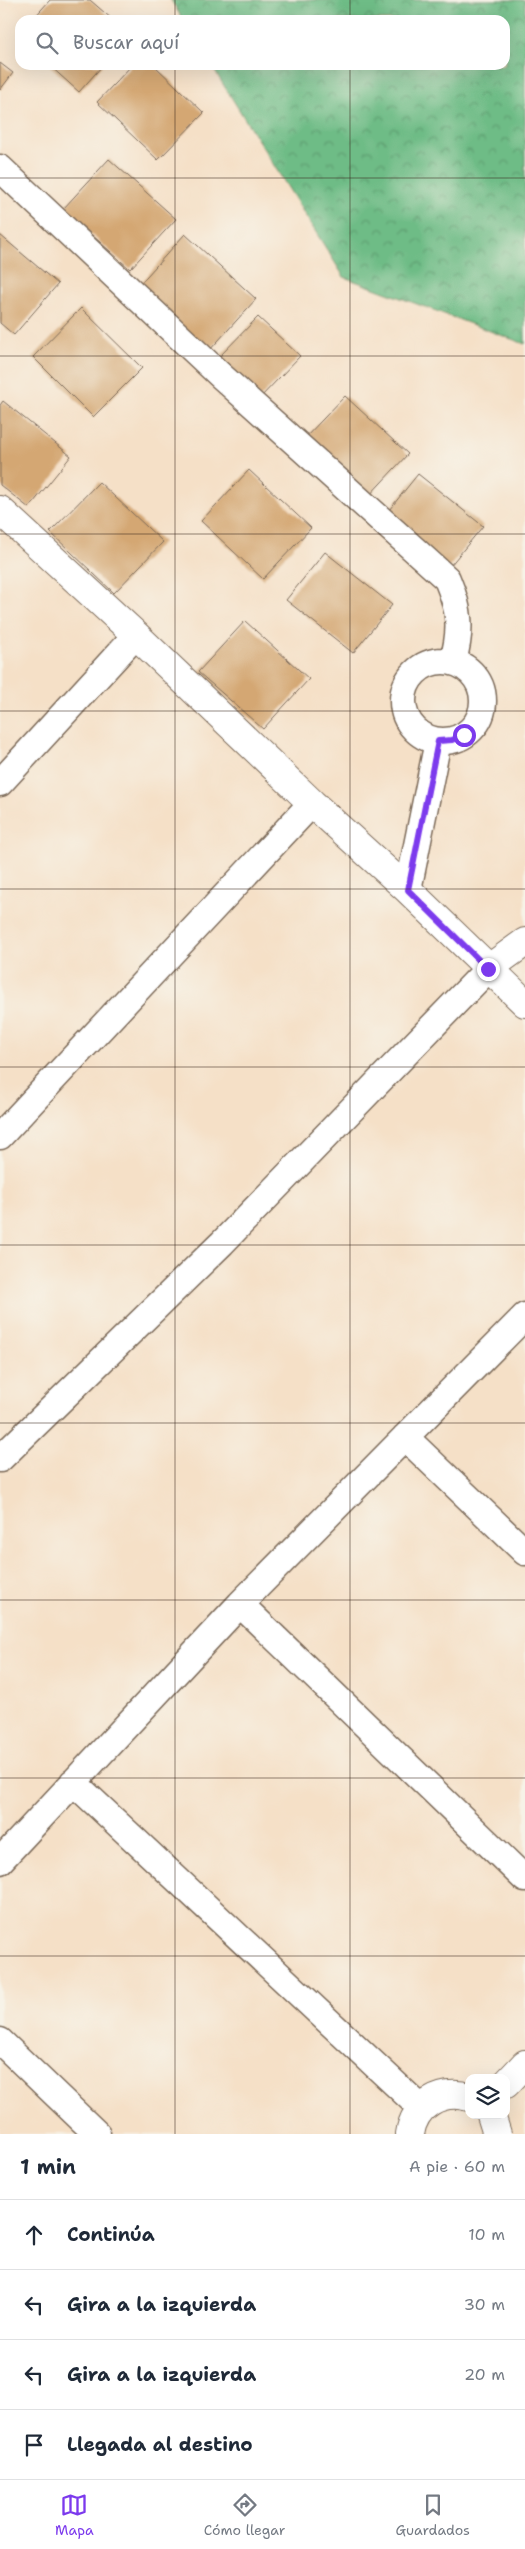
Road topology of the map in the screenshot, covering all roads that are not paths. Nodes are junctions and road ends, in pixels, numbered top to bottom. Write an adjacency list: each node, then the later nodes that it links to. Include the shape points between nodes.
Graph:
1 (0, 168): 4 (street, via 219,374 447,580 458,606 459,639)
2 (0, 510): 3 (street)
3 (136, 635): 6 (street); 7 (street)
4 (453, 661): 5 (street, via 476,676 484,701 474,726 464,735); 5 (street, via 439,660 421,667 407,681 403,693 406,719 414,730)
5 (438, 741): 8 (street)
6 (0, 783)
7 (312, 803): 8 (street); 12 (street)
8 (408, 890): 10 (street)
9 (525, 942): 10 (street)
10 (488, 969): 11 (street); 15 (street, via 222,1243)
11 (525, 1003)
12 (0, 1136)
13 (525, 1316): 14 (street)
14 (405, 1437): 16 (street); 17 (street)
15 (0, 1459)
16 (525, 1552)
17 (240, 1604): 18 (street); 20 (street)
18 (73, 1782): 19 (street); 25 (street)
19 (0, 1861)
20 (525, 1879)
21 (0, 2041): 27 (street)
22 (525, 2064): 23 (street)
23 (510, 2080)
24 (465, 2096): 25 (street, via 445,2095)
25 (421, 2108): 28 (street, via 413,2120)
26 (492, 2119): 29 (street)
27 (97, 2134)
28 (410, 2134)
29 (498, 2134)

